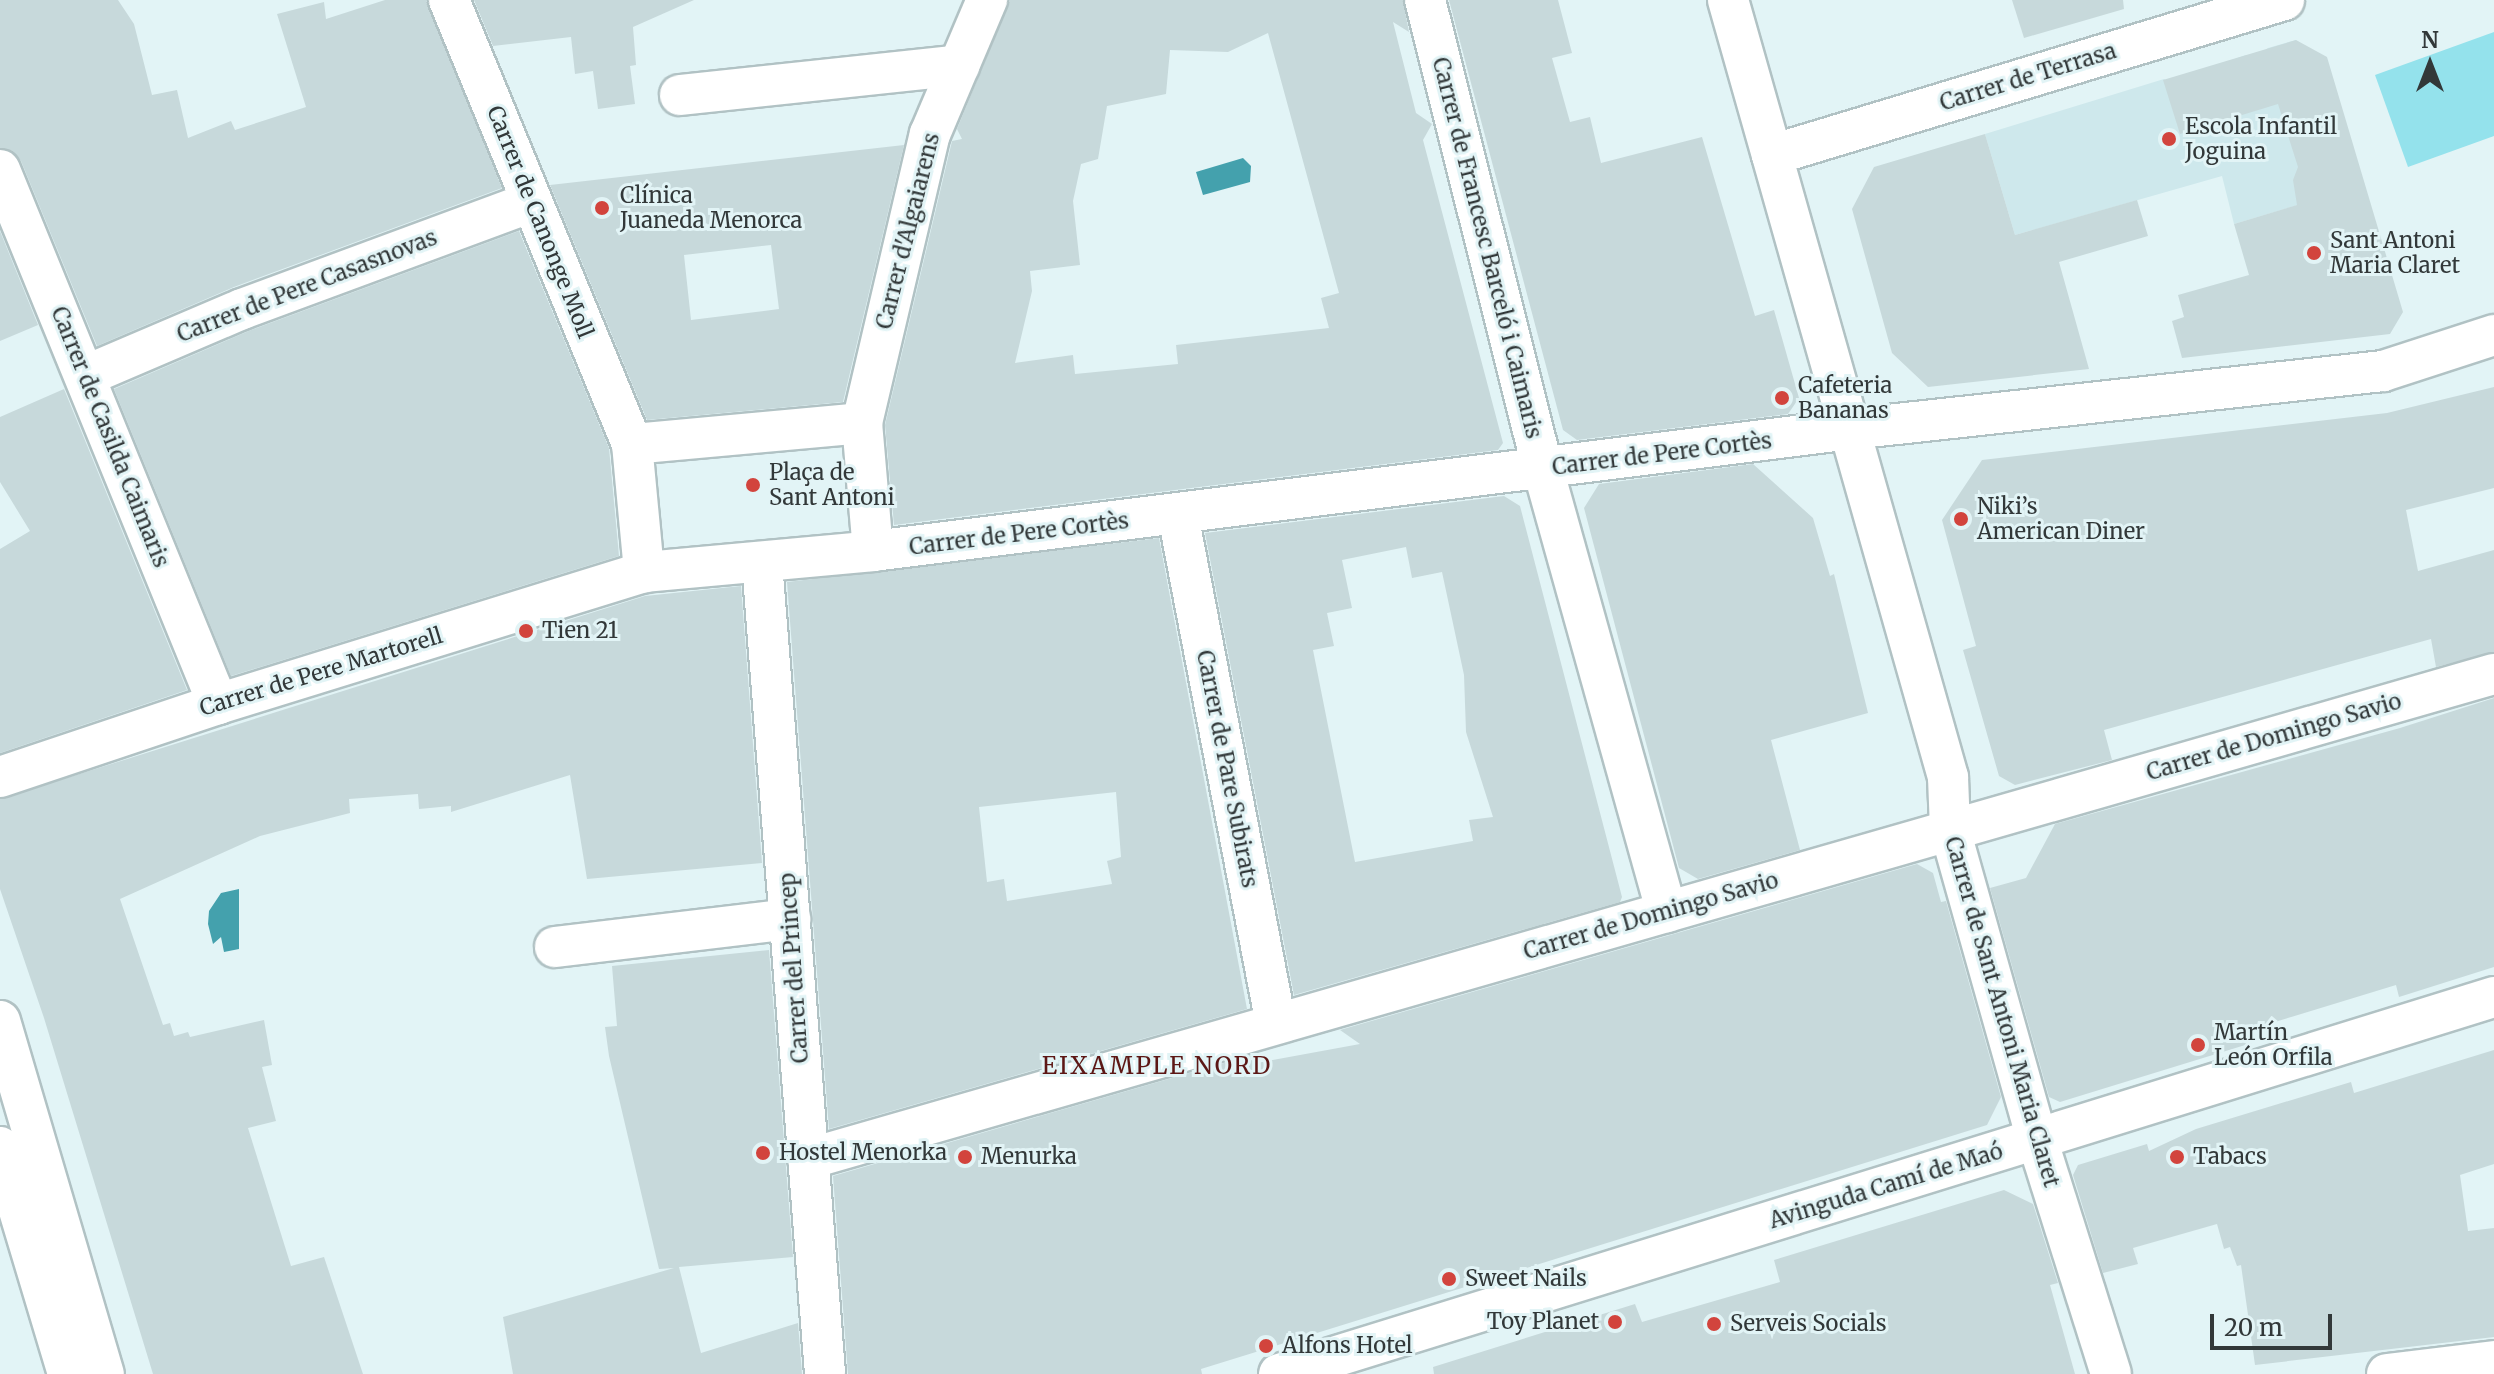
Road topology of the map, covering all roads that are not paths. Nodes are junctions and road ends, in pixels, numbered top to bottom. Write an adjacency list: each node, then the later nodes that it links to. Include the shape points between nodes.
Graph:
1 (449, 0): 10 (street, Carrer de Canonge Moll)
2 (987, 0): 6 (street, Carrer d'Algaiarens)
3 (1425, 0): 16 (street, Carrer de Francesc Barceló i Caimaris)
4 (1728, 0): 8 (street, Carrer de Sant Antoni Maria Claret)
5 (2284, 0): 8 (street, Carrer de Terrasa)
6 (959, 65): 7 (street); 13 (street, Carrer d'Algaiarens, via 930,134)
7 (680, 95)
8 (1772, 155): 14 (street, Carrer de Sant Antoni Maria Claret)
9 (0, 170): 12 (street, Carrer de Casilda Caimaris)
10 (531, 202): 12 (street, Carrer de Pere Casasnovas, via 242,309); 15 (street, Carrer de Canonge Moll)
11 (2494, 335): 14 (street, Carrer de Pere Cortès, via 2383,371)
12 (85, 376): 22 (street, Carrer de Casilda Caimaris)
13 (862, 423): 15 (street); 18 (street)
14 (1851, 429): 16 (street, Carrer de Pere Cortès); 24 (street, Carrer de Sant Antoni Maria Claret, via 1948,777)
15 (632, 444): 20 (street)
16 (1543, 469): 17 (street, Carrer de Pere Cortès); 25 (street, Carrer de Francesc Barceló i Caimaris)
17 (1178, 515): 18 (street, Carrer de Pere Cortès); 30 (street, Carrer de Pare Subirats)
18 (873, 551): 19 (street)
19 (762, 562): 20 (street); 26 (street, Carrer del Princep)
20 (644, 572): 22 (street, Carrer de Pere Martorell)
21 (2494, 674): 24 (street, Carrer de Domingo Savio)
22 (218, 704): 23 (street, Carrer de Pere Martorell)
23 (0, 777)
24 (1950, 830): 25 (street, Carrer de Domingo Savio); 32 (street, Carrer de Sant Antoni Maria Claret)
25 (1667, 912): 30 (street, Carrer de Domingo Savio)
26 (790, 919): 27 (street); 34 (street, Carrer del Princep)
27 (555, 947)
28 (2494, 997): 32 (street, Avinguda Camí de Maó)
29 (0, 1021): 31 (street)
30 (1276, 1024): 34 (street, Carrer de Domingo Savio)
31 (6, 1069): 36 (street)
32 (2037, 1139): 38 (street, Avinguda Camí de Maó); 39 (street, Carrer de Sant Antoni Maria Claret)
33 (0, 1147): 36 (street)
34 (808, 1159): 37 (street, Carrer del Princep)
35 (2494, 1361): 40 (street)
36 (89, 1372)
37 (825, 1374)
38 (1279, 1374)
39 (2111, 1374)
40 (2387, 1374)

